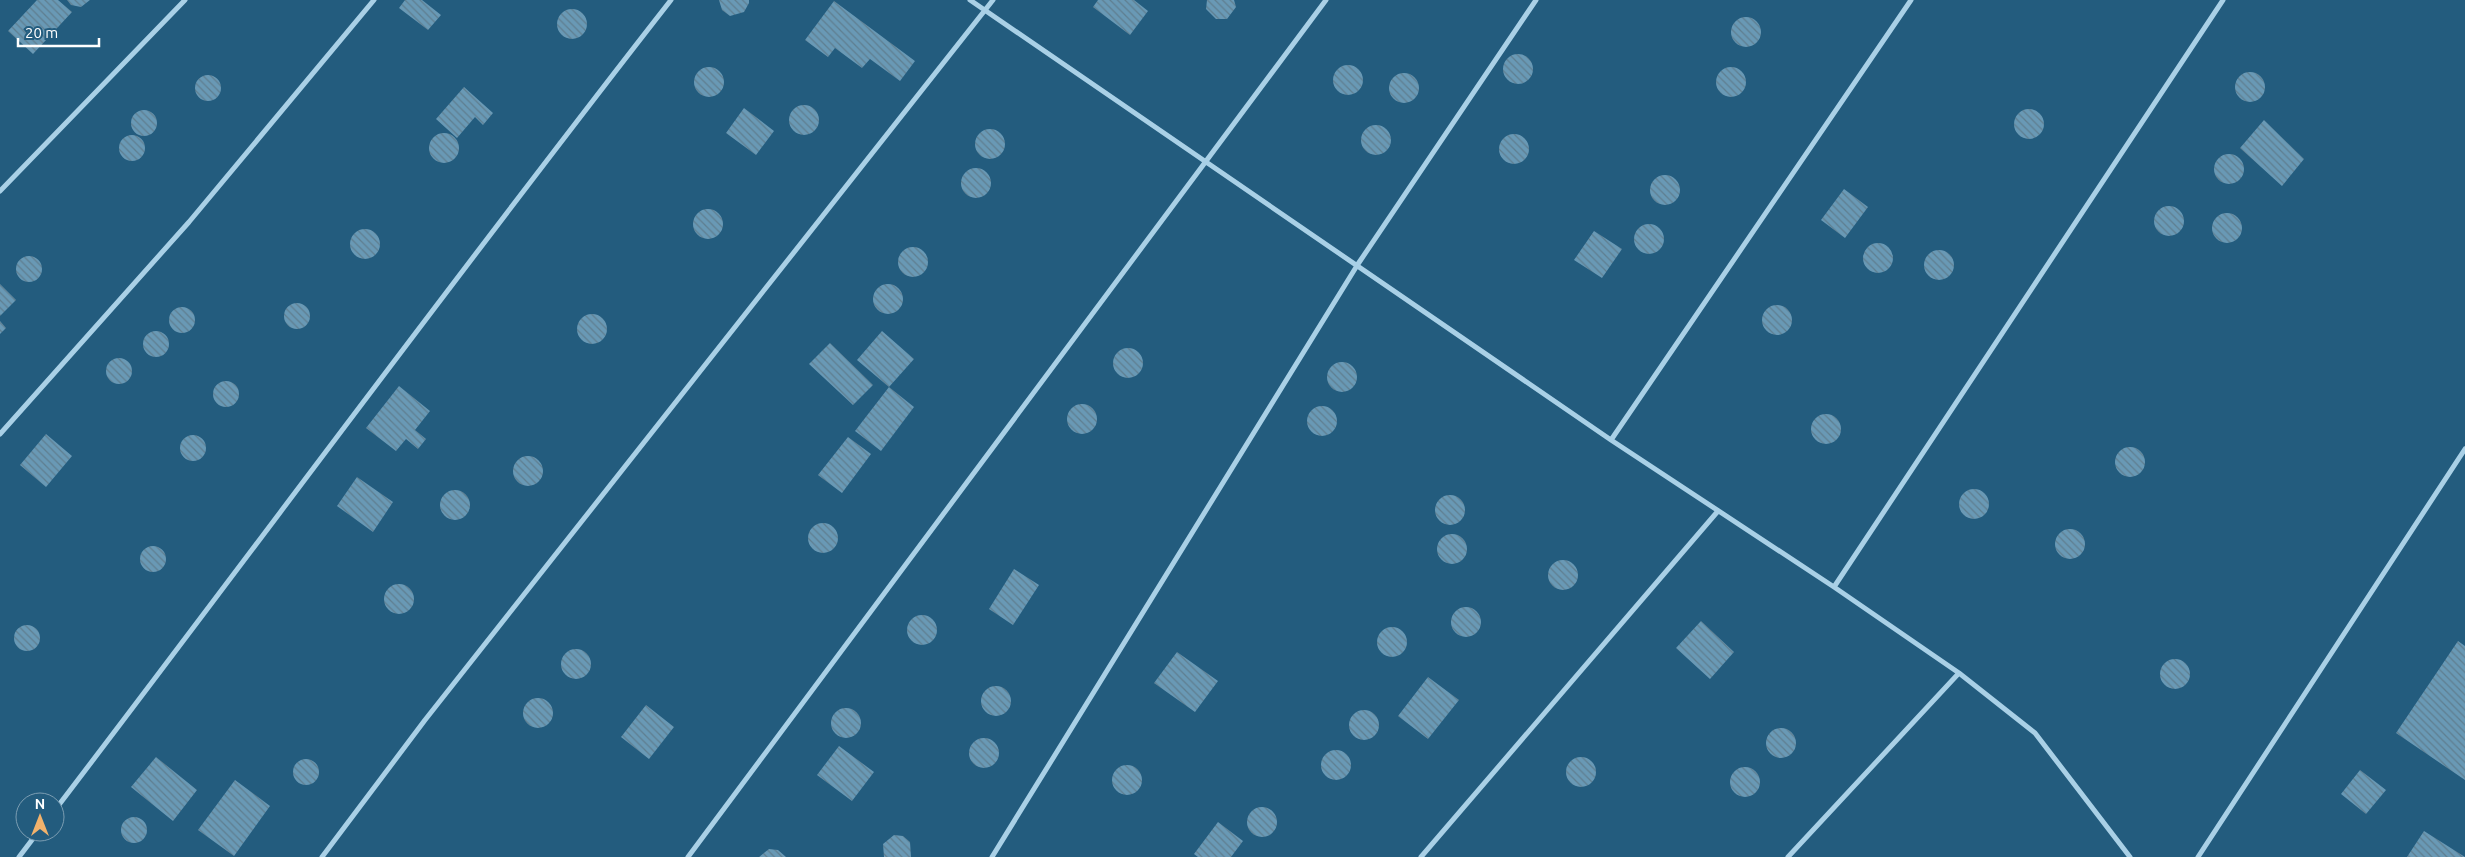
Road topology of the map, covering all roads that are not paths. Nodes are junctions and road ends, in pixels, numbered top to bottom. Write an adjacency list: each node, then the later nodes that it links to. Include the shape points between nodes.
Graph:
1 (186, 0): 12 (street)
2 (374, 0): 14 (street, via 189,222)
3 (671, 0): 20 (street, via 517,197)
4 (970, 0): 10 (street)
5 (993, 0): 10 (street)
6 (1326, 0): 11 (street)
7 (1536, 0): 13 (street)
8 (1911, 0): 15 (street)
9 (2223, 0): 18 (street)
10 (985, 11): 11 (street); 23 (street, via 426,720)
11 (1206, 162): 13 (street); 24 (street)
12 (0, 190)
13 (1358, 264): 15 (street); 25 (street)
14 (0, 434)
15 (1611, 440): 17 (street)
16 (2465, 450): 29 (street)
17 (1718, 511): 18 (street); 26 (street)
18 (1834, 587): 19 (street)
19 (1959, 673): 27 (street); 28 (street, via 2035,733)
20 (65, 797)
21 (30, 842): 22 (street)
22 (19, 857)
23 (322, 857)
24 (688, 857)
25 (992, 857)
26 (1422, 857)
27 (1788, 857)
28 (2130, 857)
29 (2198, 857)

